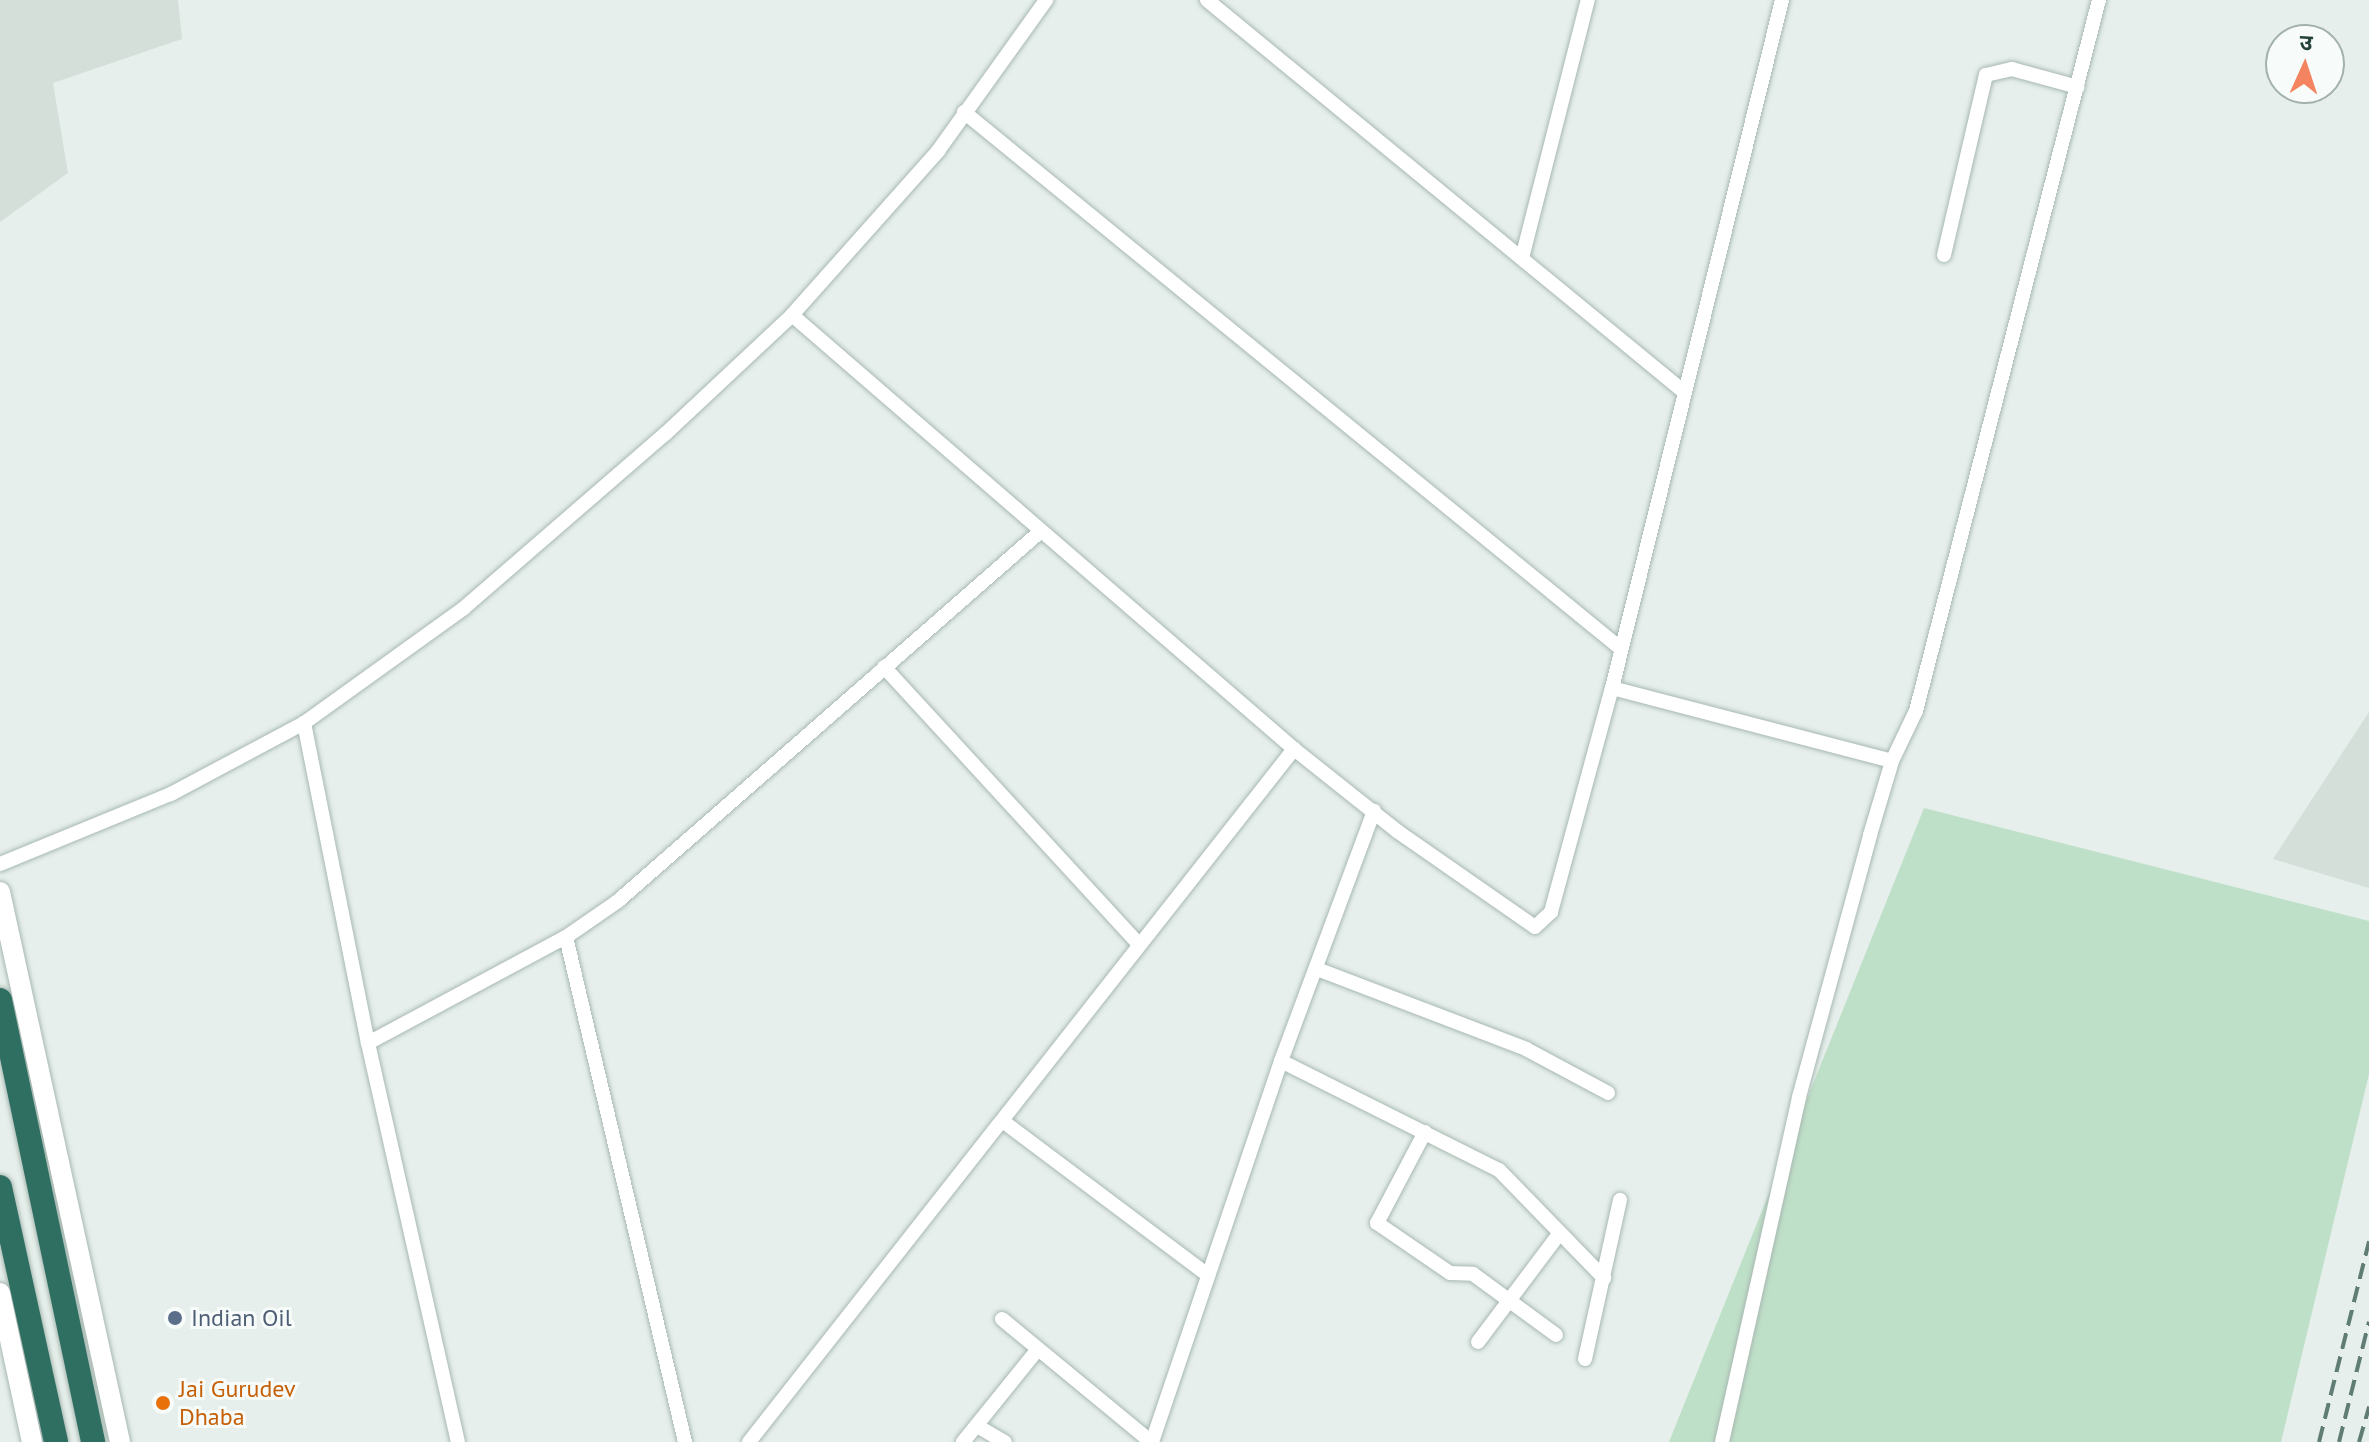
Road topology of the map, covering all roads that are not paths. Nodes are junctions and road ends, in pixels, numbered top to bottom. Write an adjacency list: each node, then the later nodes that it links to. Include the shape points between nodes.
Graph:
1 (1046, 0): 7 (street)
2 (1207, 0): 9 (street)
3 (1588, 0): 9 (street)
4 (1782, 0): 11 (street)
5 (2099, 0): 6 (street)
6 (2078, 87): 8 (street, via 2012,69 1986,75); 18 (street, via 1916,711)
7 (964, 112): 10 (street, via 938,151); 13 (street)
8 (1944, 255)
9 (1522, 258): 11 (street)
10 (792, 315): 12 (street); 16 (street, via 665,434 464,608)
11 (1683, 391): 13 (street)
12 (1041, 531): 14 (street); 17 (street)
13 (1620, 648): 15 (street)
14 (884, 667): 22 (street, via 636,886); 23 (street)
15 (1612, 688): 18 (street); 19 (street, via 1551,912 1535,927 1518,920)
16 (304, 723): 20 (street, via 171,794); 26 (street)
17 (1294, 749): 19 (street); 23 (street)
18 (1892, 761): 54 (street, via 1799,1097)
19 (1374, 811): 24 (street)
20 (0, 864)
21 (0, 892): 47 (street)
22 (566, 937): 26 (street); 49 (street)
23 (1139, 944): 29 (street)
24 (1317, 969): 27 (street); 28 (street, via 1512,1043)
25 (0, 1000): 46 (highway)
26 (368, 1043): 48 (street)
27 (1281, 1061): 30 (street); 34 (street)
28 (1608, 1093)
29 (1004, 1122): 34 (street); 50 (street)
30 (1425, 1132): 33 (street, via 1516,1183); 37 (street, via 1377,1223 1450,1273 1473,1274)
31 (0, 1187): 45 (highway)
32 (1620, 1200): 35 (street)
33 (1559, 1234): 35 (street); 37 (street)
34 (1208, 1275): 53 (street)
35 (1604, 1278): 42 (street)
36 (0, 1293): 44 (street)
37 (1508, 1300): 39 (street); 40 (street)
38 (1002, 1319): 41 (street)
39 (1556, 1335)
40 (1478, 1342)
41 (1038, 1349): 43 (street); 53 (street)
42 (1585, 1359)
43 (977, 1426): 51 (street); 52 (street)
44 (32, 1442)
45 (56, 1442)
46 (93, 1442)
47 (120, 1442)
48 (458, 1442)
49 (685, 1442)
50 (749, 1442)
51 (963, 1442)
52 (1005, 1442)
53 (1151, 1442)
54 (1722, 1442)

